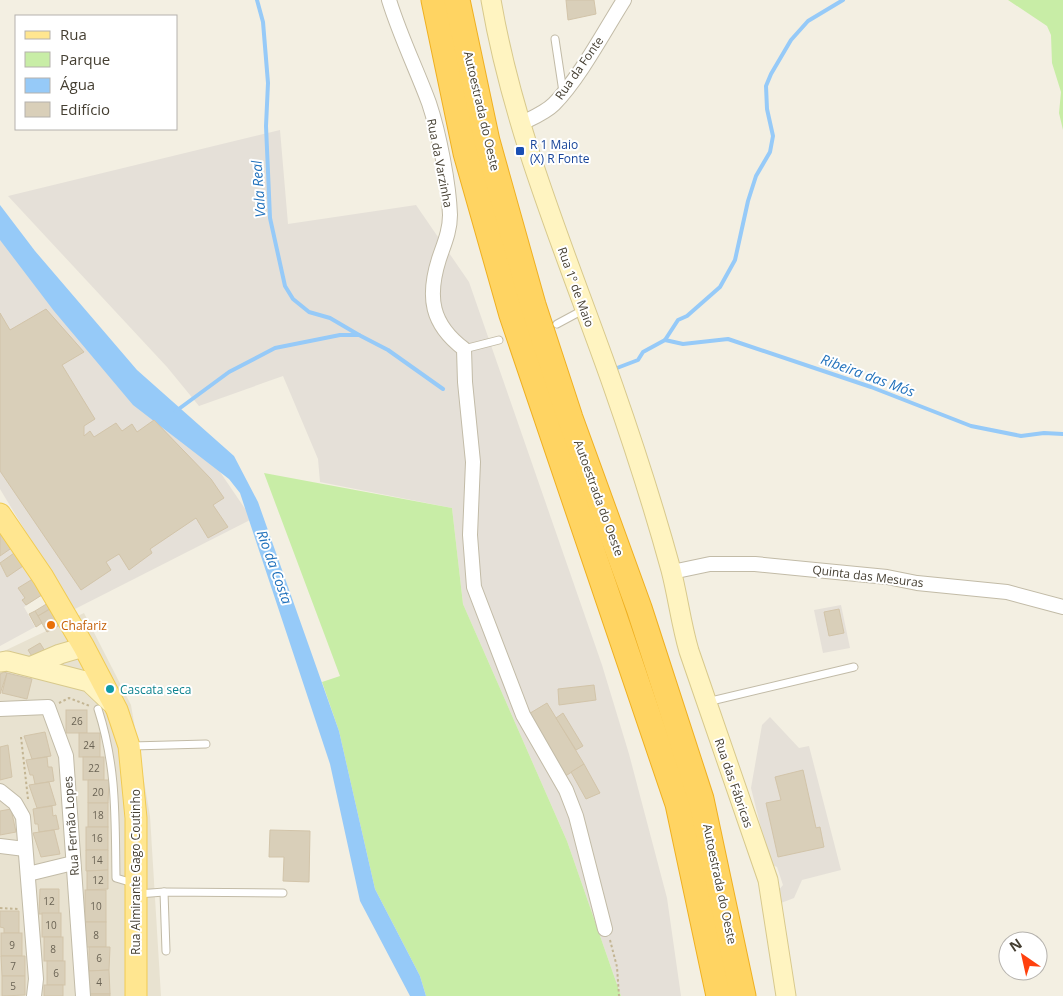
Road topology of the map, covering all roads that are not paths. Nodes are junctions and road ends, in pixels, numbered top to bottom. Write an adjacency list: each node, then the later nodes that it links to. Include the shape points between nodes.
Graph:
1 (389, 0): 12 (street, Rua da Varzinha, via 429,104 450,201 450,226 439,261 432,302 448,337)
2 (434, 0): 41 (highway, Autoestrada do Oeste, via 466,152 512,315 678,804)
3 (457, 0): 42 (highway, Autoestrada do Oeste, via 487,141 533,305 702,799)
4 (491, 0): 8 (street, Rua 1º de Maio)
5 (624, 0): 7 (street, Rua da Fonte)
6 (555, 39): 7 (lane)
7 (563, 92): 8 (street, Rua da Fonte, via 545,111)
8 (520, 124): 9 (street, Rua 1º de Maio)
9 (584, 310): 10 (lane); 14 (street, Rua 1º de Maio, via 613,386)
10 (557, 324)
11 (499, 340): 12 (lane)
12 (464, 349): 36 (street, via 474,462 470,526 474,587 523,715 566,790 576,816)
13 (0, 514): 16 (main road, Rua Almirante Gago Coutinho)
14 (672, 572): 15 (street, Quinta das Mesuras, via 710,564 755,564 1007,592); 23 (street, Rua das Fábricas, via 681,623)
15 (1063, 607)
16 (73, 628): 17 (main road, Rua Almirante Gago Coutinho); 18 (street)
17 (84, 647): 18 (street); 22 (street); 25 (main road, Rua Almirante Gago Coutinho)
18 (60, 654): 20 (street)
19 (0, 662): 20 (street)
20 (32, 666): 22 (street)
21 (854, 667): 23 (lane)
22 (57, 675): 25 (street, via 89,682)
23 (707, 702): 43 (street, Rua das Fábricas, via 771,879)
24 (0, 709): 31 (street, Rua Fernão Lopes, via 48,707 66,756)
25 (107, 709): 27 (main road, Rua Almirante Gago Coutinho); 33 (lane, via 114,772 116,878)
26 (206, 744): 27 (lane)
27 (129, 746): 33 (main road, Rua Almirante Gago Coutinho, via 135,788)
28 (0, 791): 30 (street, via 15,803 23,817)
29 (0, 846): 30 (street)
30 (25, 849): 32 (street)
31 (73, 863): 32 (street); 39 (street, Rua Fernão Lopes)
32 (28, 874): 38 (street, via 36,979)
33 (136, 889): 34 (lane); 40 (main road, Rua Almirante Gago Coutinho)
34 (164, 892): 35 (lane); 37 (lane)
35 (283, 893)
36 (605, 929)
37 (166, 951)
38 (34, 996)
39 (83, 996)
40 (136, 996)
41 (719, 996)
42 (743, 996)
43 (786, 996)

